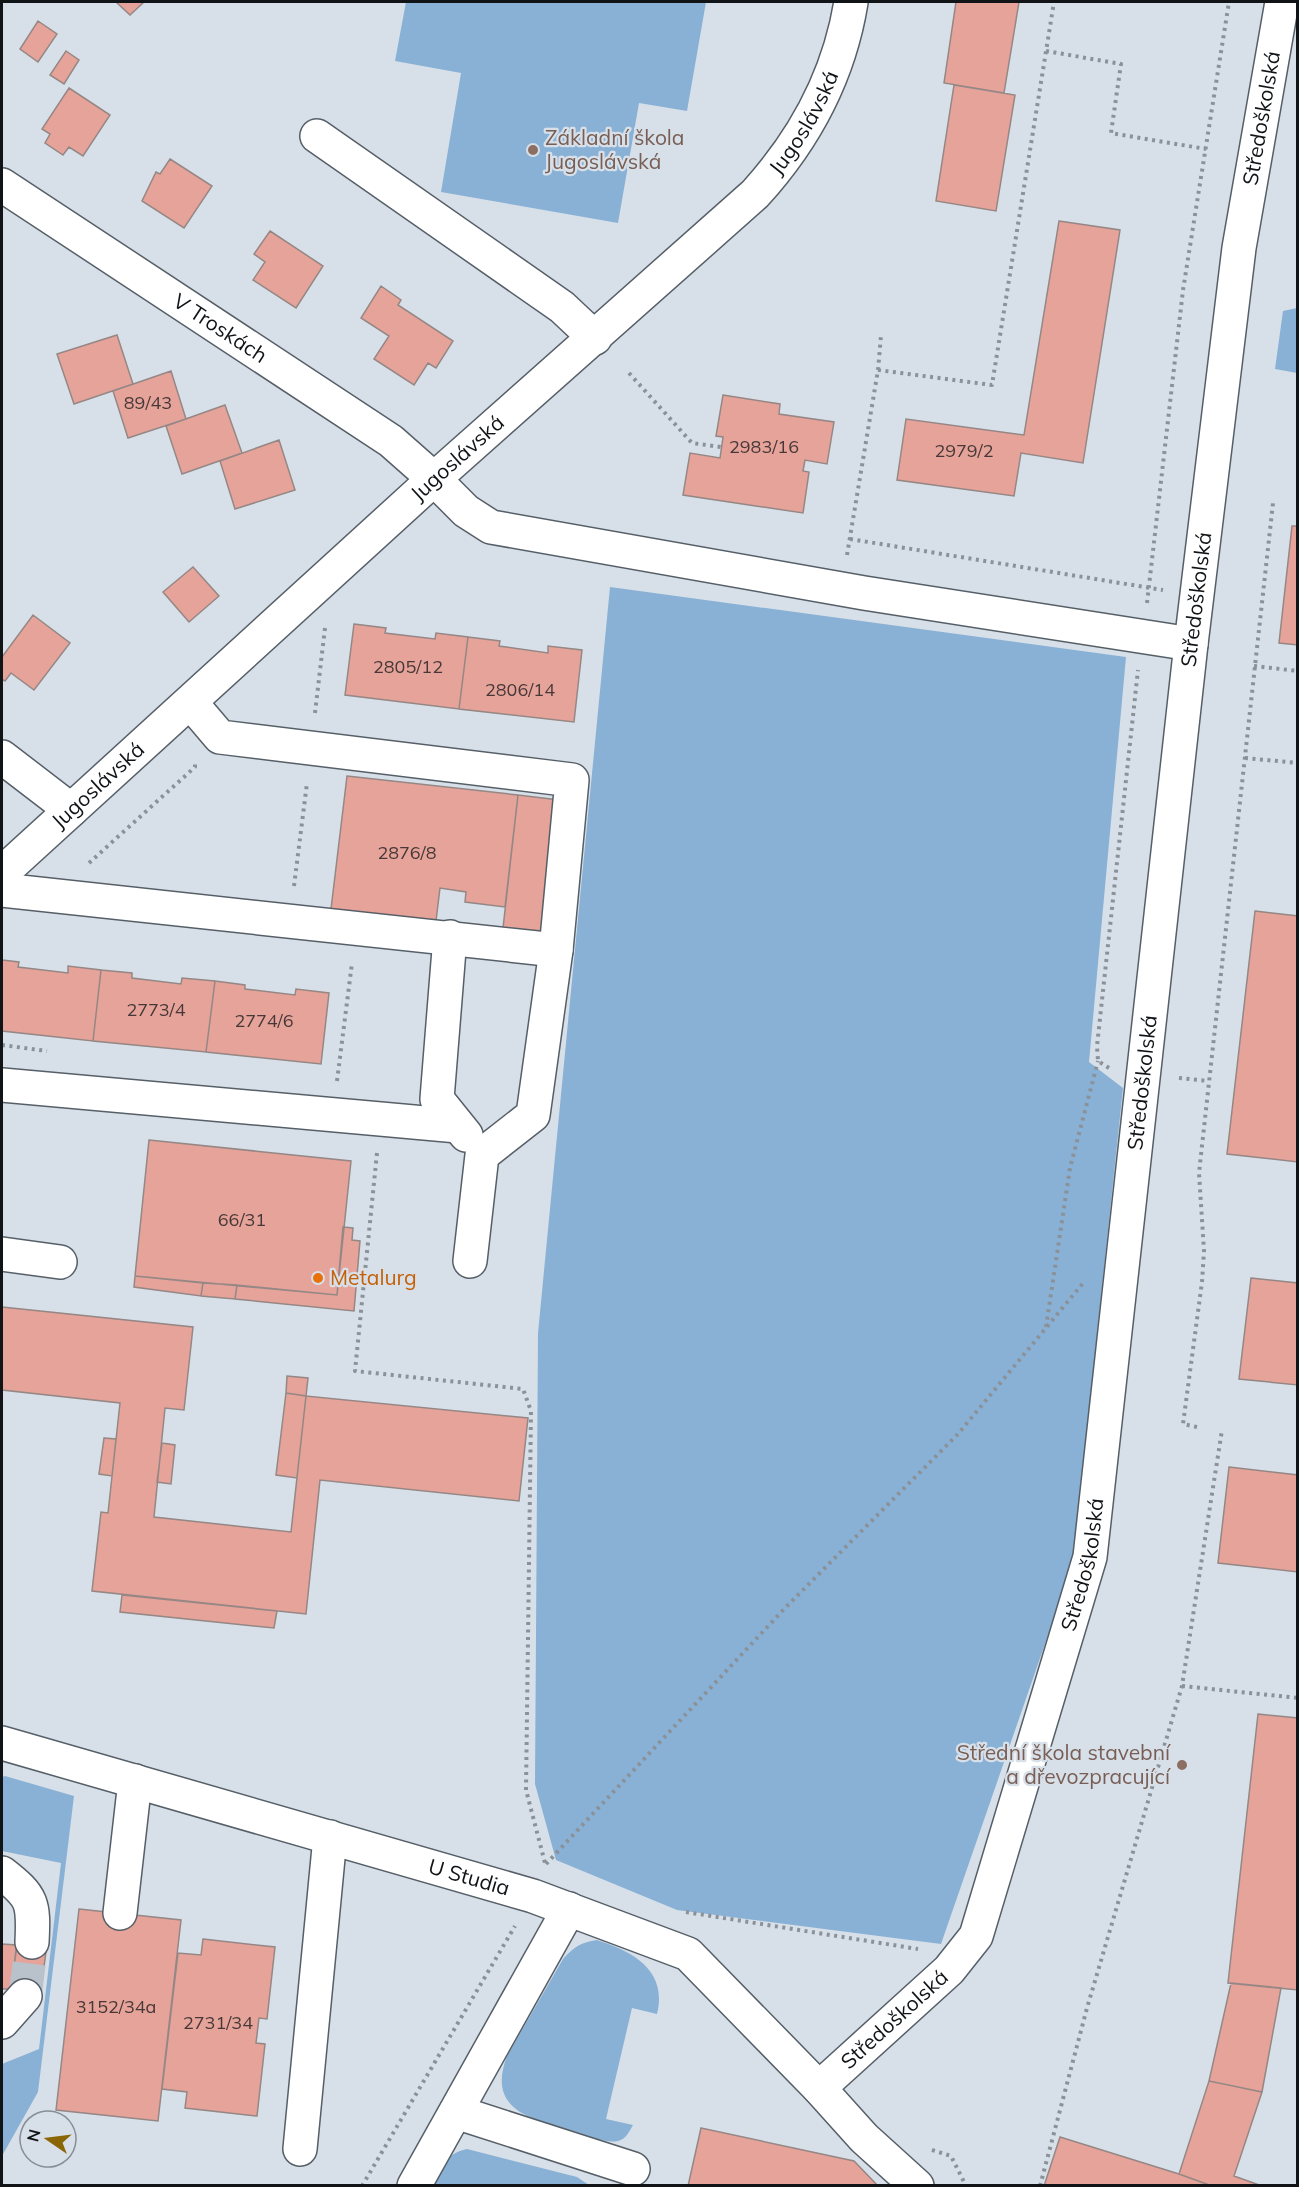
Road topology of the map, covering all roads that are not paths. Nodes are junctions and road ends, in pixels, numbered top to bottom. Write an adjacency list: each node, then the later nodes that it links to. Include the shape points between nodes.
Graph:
1 (851, 2): 5 (street, Jugoslávská, via 829,80 812,119 789,155 742,207)
2 (1282, 2): 7 (street, Středoškolská, via 1239,248)
3 (317, 136): 5 (street, via 562,308)
4 (2, 185): 6 (street, V Troskách, via 391,441)
5 (595, 338): 6 (street, Jugoslávská)
6 (434, 479): 7 (street, V Troskách, via 474,518 503,530 852,591); 8 (street, Jugoslávská)
7 (1191, 644): 30 (street, Středoškolská, via 1090,1557 976,1936 949,1970)
8 (191, 703): 10 (street, Jugoslávská); 14 (street, via 220,738 572,780)
9 (2, 757): 10 (street)
10 (70, 810): 11 (street, Jugoslávská)
11 (2, 873)
12 (2, 890): 13 (street)
13 (450, 937): 14 (street); 16 (street, via 437,1099)
14 (556, 950): 17 (street, via 533,1115)
15 (2, 1084): 16 (street)
16 (458, 1125): 17 (street)
17 (482, 1155): 19 (street)
18 (2, 1254): 20 (street)
19 (470, 1261)
20 (60, 1262)
21 (2, 1743): 22 (street, U Studia)
22 (135, 1781): 23 (street, U Studia); 26 (street)
23 (330, 1837): 25 (street, U Studia); 32 (street)
24 (2, 1873): 27 (street, via 24,1890 33,1912)
25 (569, 1909): 30 (street, U Studia, via 688,1954); 31 (street)
26 (120, 1913)
27 (32, 1942)
28 (25, 1996): 29 (street)
29 (2, 2022)
30 (819, 2088): 35 (street, U Studia, via 864,2138)
31 (456, 2112): 33 (street); 34 (street)
32 (300, 2149)
33 (633, 2169)
34 (414, 2186)
35 (917, 2186)

